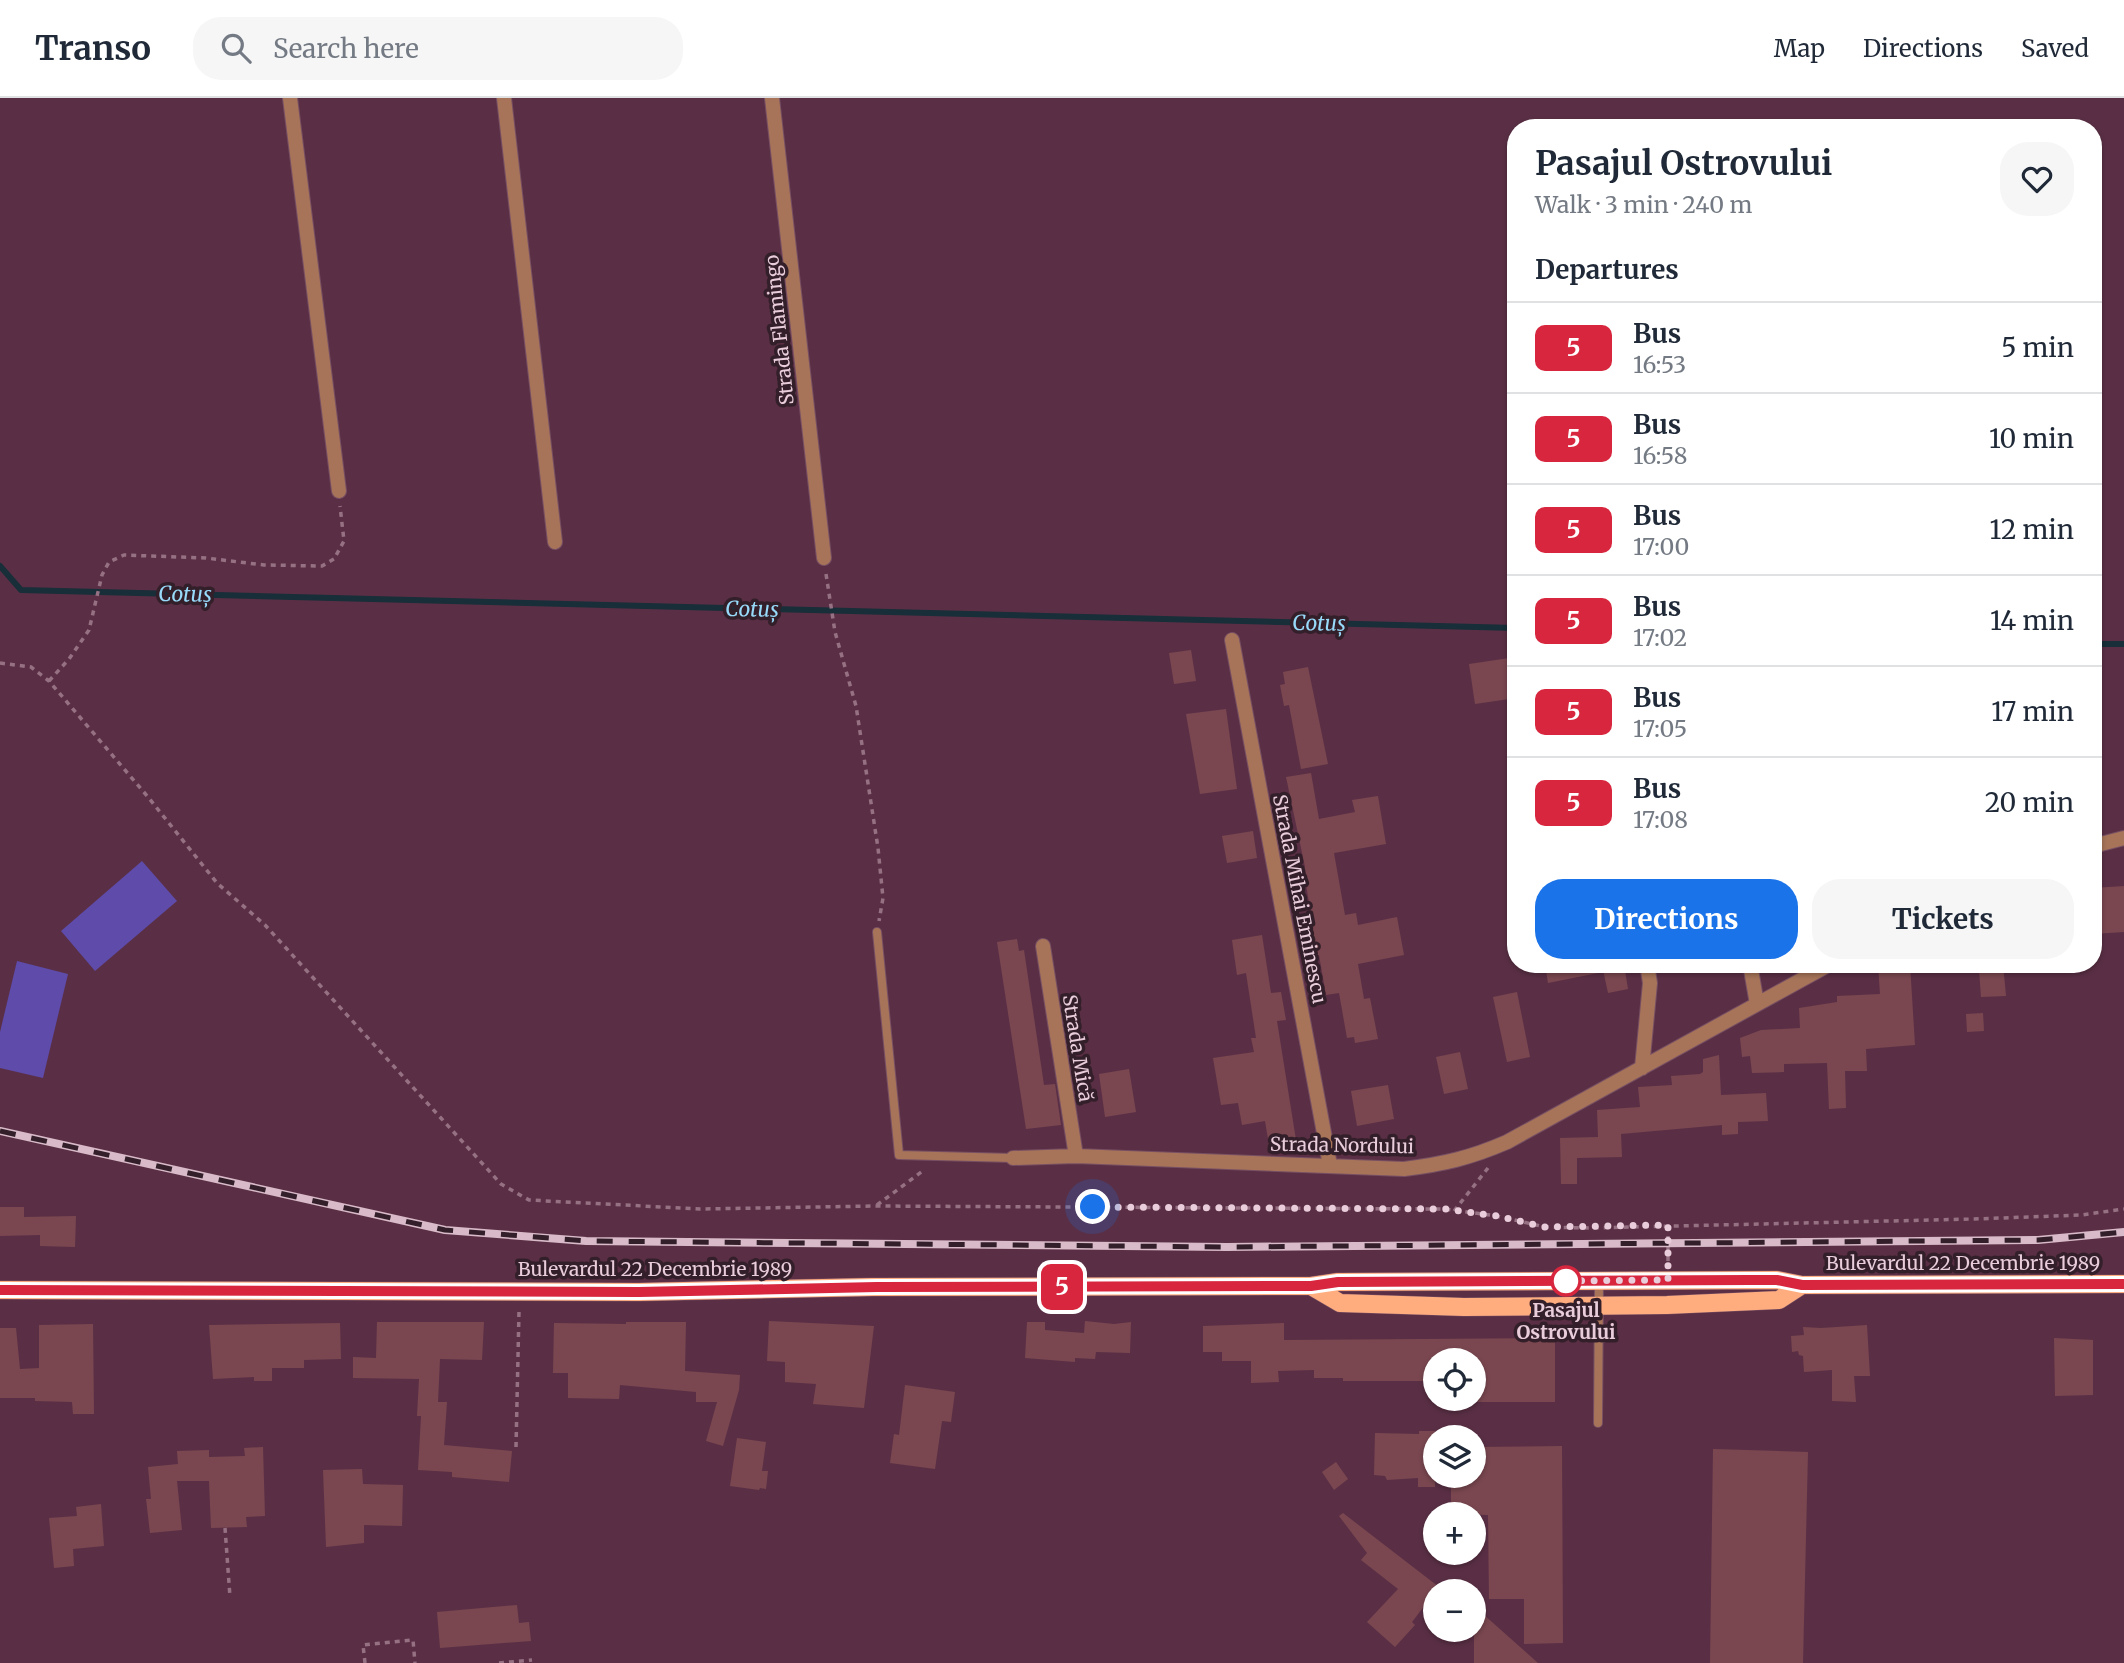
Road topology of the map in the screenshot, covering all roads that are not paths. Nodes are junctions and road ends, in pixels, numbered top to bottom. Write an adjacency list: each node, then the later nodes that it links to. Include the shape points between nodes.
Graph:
1 (290, 98): 4 (street)
2 (504, 98): 5 (street)
3 (772, 98): 6 (street, Strada Flamingo)
4 (339, 491)
5 (555, 542)
6 (824, 558)
7 (1232, 640): 19 (street, Strada Mihai Eminescu)
8 (2124, 838): 9 (street)
9 (2102, 844)
10 (877, 932): 18 (lane, via 899,1155)
11 (1043, 946): 17 (street, Strada Mică)
12 (1648, 973): 16 (street)
13 (1752, 973): 15 (street)
14 (1814, 973): 15 (street, Strada Nordului)
15 (1757, 1004): 16 (street, Strada Nordului)
16 (1642, 1068): 19 (street, Strada Nordului, via 1519,1135 1447,1164 1404,1169)
17 (1076, 1156): 18 (street, Strada Nordului); 19 (street, Strada Nordului)
18 (1013, 1158)
19 (1330, 1165)
20 (1599, 1281): 22 (main road, Bulevardul 22 Decembrie 1989, via 1777,1280); 23 (main road, Bulevardul 22 Decembrie 1989, via 1338,1282); 25 (lane)
21 (2124, 1284): 22 (main road, Bulevardul 22 Decembrie 1989)
22 (1802, 1285): 25 (main road, Bulevardul 22 Decembrie 1989, via 1779,1300)
23 (1311, 1286): 24 (main road, Bulevardul 22 Decembrie 1989, via 639,1292); 25 (main road, Bulevardul 22 Decembrie 1989, via 1340,1303)
24 (0, 1290)
25 (1598, 1306): 26 (lane)
26 (1598, 1423)

